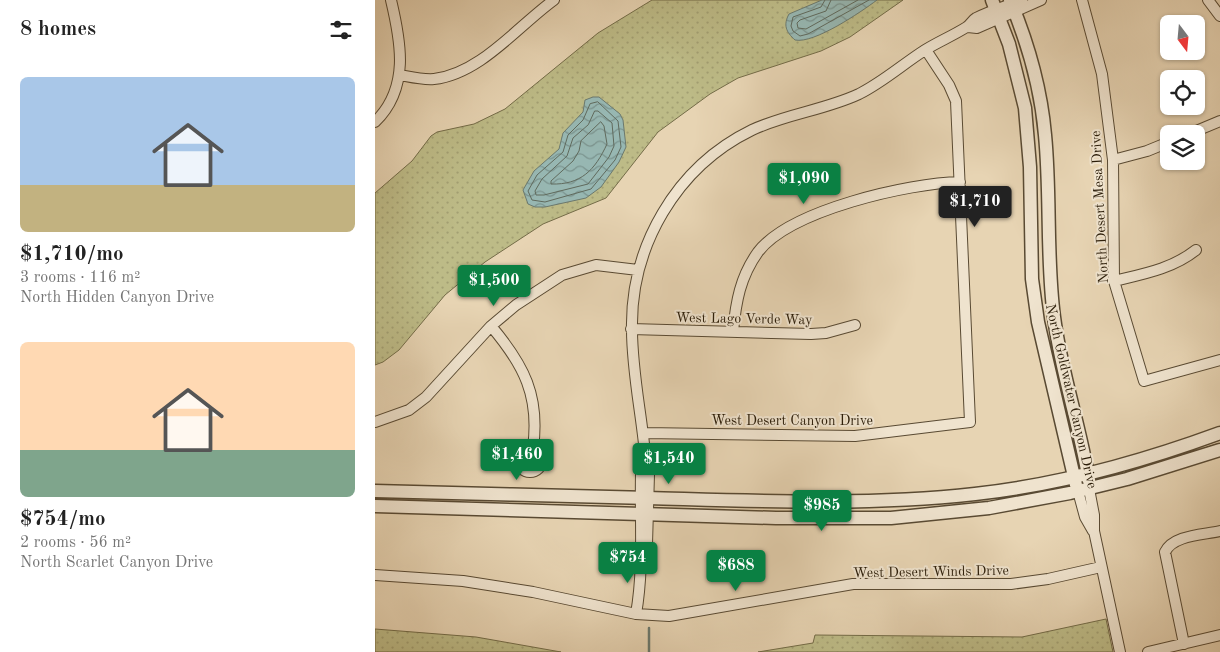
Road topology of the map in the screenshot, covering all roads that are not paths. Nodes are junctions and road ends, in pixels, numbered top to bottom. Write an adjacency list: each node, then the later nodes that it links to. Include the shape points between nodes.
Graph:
1 (391, 0): 9 (street, via 400,38)
2 (554, 0): 9 (street, via 486,56 456,75 432,79)
3 (1041, 0): 6 (street)
4 (1082, 0): 14 (street, North Desert Mesa Drive, via 1103,74)
5 (1208, 0): 7 (street)
6 (1006, 8): 8 (street, via 974,19 968,27); 29 (street, North Goldwater Canyon Drive, via 1032,62 1042,107 1054,320); 30 (street, North Goldwater Canyon Drive, via 1027,124 1032,279 1037,322)
7 (1220, 16)
8 (926, 50): 15 (street, via 956,101); 17 (street, via 857,95 789,115 751,130 723,146 675,192 659,217)
9 (400, 75): 11 (street, via 391,99)
10 (1220, 121): 12 (street)
11 (375, 122)
12 (1205, 127)
13 (1160, 146): 14 (street)
14 (1113, 160): 18 (street, North Desert Mesa Drive)
15 (960, 182): 22 (street, via 935,182 861,200 808,217 780,231 759,251 744,274 736,296); 25 (street, West Desert Canyon Drive, via 970,422 855,436)
16 (1196, 250): 18 (street, via 1181,262)
17 (638, 270): 20 (street, via 596,264 562,274); 21 (street)
18 (1114, 281): 23 (street, North Desert Mesa Drive, via 1144,381)
19 (855, 325): 22 (street, West Lago Verde Way, via 826,333)
20 (491, 326): 24 (street, via 426,397 409,410); 27 (street, via 523,369 535,409)
21 (631, 329): 22 (street, West Lago Verde Way); 25 (street)
22 (733, 331)
23 (1220, 360)
24 (375, 422)
25 (644, 433): 33 (street, via 649,474)
26 (1220, 433): 29 (street)
27 (533, 448)
28 (1220, 450): 31 (street)
29 (1088, 473): 30 (street); 31 (street, North Goldwater Canyon Drive)
30 (1073, 476): 31 (street, North Goldwater Canyon Drive); 33 (street, via 976,494 907,500 783,502)
31 (1083, 490): 35 (street, via 989,508 891,518); 37 (street, North Goldwater Canyon Drive, via 1085,517 1094,531)
32 (375, 491): 33 (street)
33 (645, 498): 35 (street)
34 (375, 506): 35 (street)
35 (644, 514): 39 (street, via 639,545 642,557)
36 (1220, 531): 41 (street, via 1178,540 1168,546 1165,560)
37 (1101, 567): 39 (street, West Desert Winds Drive, via 1027,583 853,584 669,616); 42 (street, North Goldwater Canyon Drive)
38 (375, 575): 39 (street, West Desert Winds Drive, via 463,581)
39 (636, 614)
40 (1220, 636): 41 (street)
41 (1184, 644): 43 (street)
42 (1120, 652)
43 (1148, 652)

